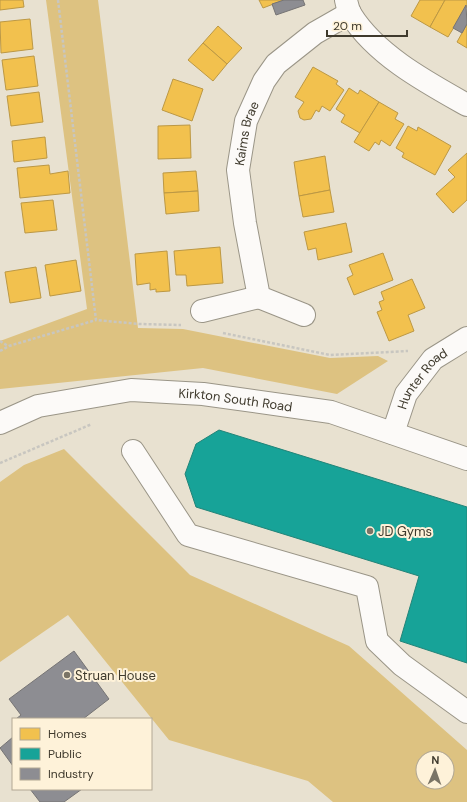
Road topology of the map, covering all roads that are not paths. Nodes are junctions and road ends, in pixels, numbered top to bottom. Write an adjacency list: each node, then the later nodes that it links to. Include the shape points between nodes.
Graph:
1 (348, 7): 2 (street, Kaims Brae, via 370,40 416,76); 3 (street, Kaims Brae, via 276,64 264,81 246,121 238,170 245,223)
2 (467, 105)
3 (260, 296): 4 (street); 5 (street)
4 (202, 312)
5 (304, 315)
6 (467, 338): 8 (street, Hunter Road, via 434,359 406,394)
7 (0, 423): 8 (street, Kirkton South Road, via 38,406 131,390 203,394 331,412)
8 (393, 433): 10 (street, Kirkton South Road)
9 (133, 452): 11 (street, via 188,535 366,587 377,641 402,665)
10 (467, 459)
11 (467, 712)

